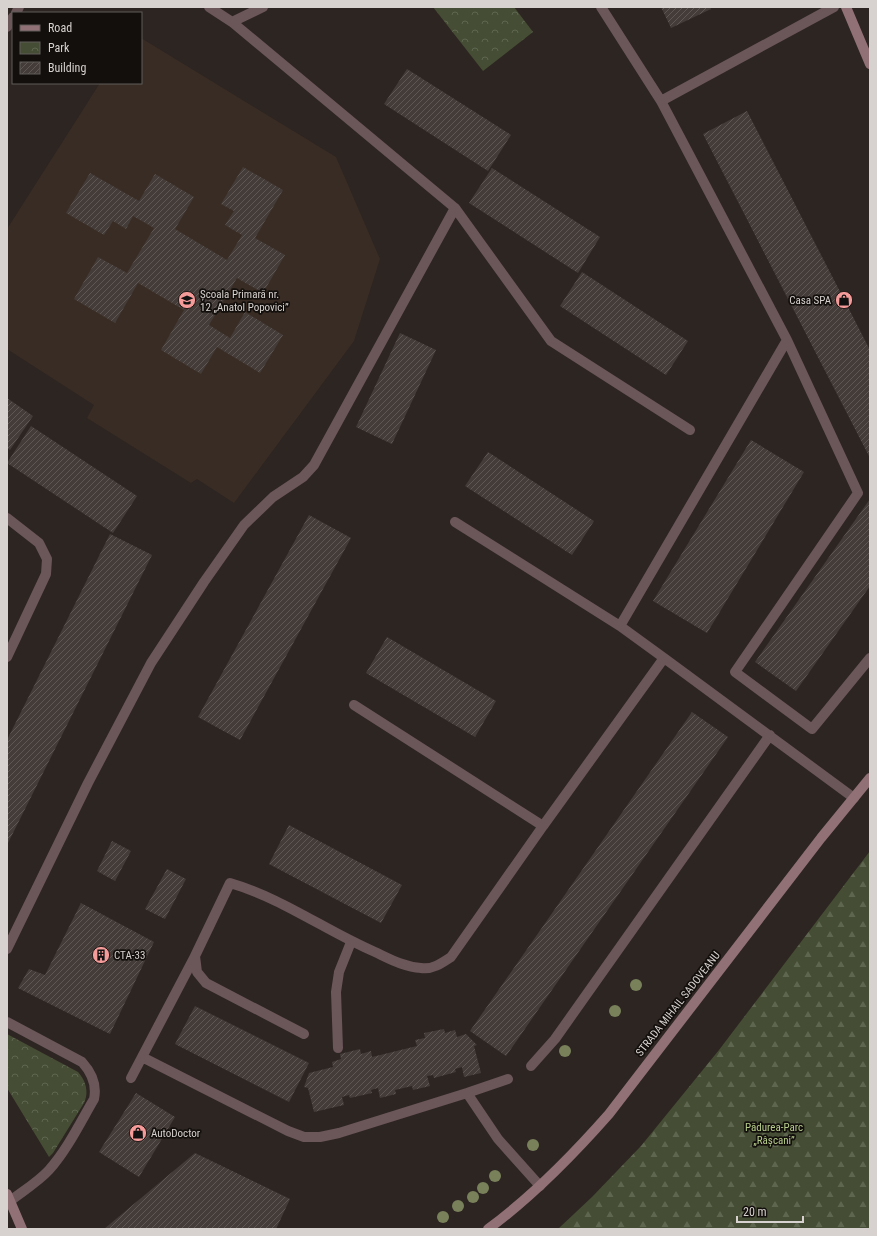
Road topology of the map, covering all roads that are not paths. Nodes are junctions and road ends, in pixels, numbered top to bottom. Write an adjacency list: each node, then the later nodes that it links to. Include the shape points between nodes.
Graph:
1 (209, 7): 6 (lane)
2 (263, 7): 6 (lane)
3 (601, 7): 8 (lane)
4 (834, 7): 8 (lane)
5 (846, 7): 7 (main road)
6 (232, 22): 9 (lane)
7 (870, 64)
8 (661, 101): 10 (lane)
9 (455, 208): 11 (lane, via 551,341); 24 (lane, via 314,465 244,524 151,663 88,782)
10 (787, 340): 14 (lane); 17 (lane, via 858,493 735,672 812,729)
11 (690, 430)
12 (7, 518): 15 (lane, via 39,543 47,559 46,574)
13 (455, 522): 14 (lane)
14 (620, 626): 16 (lane)
15 (7, 657)
16 (664, 658): 19 (lane); 22 (lane)
17 (870, 658)
18 (354, 705): 22 (lane)
19 (770, 735): 21 (lane); 30 (lane, via 555,1039)
20 (870, 778): 21 (main road, STRADA MIHAIL SADOVEANU)
21 (854, 798): 34 (main road, STRADA MIHAIL SADOVEANU, via 609,1114)
22 (543, 826): 23 (lane, via 452,957 438,966 422,969 404,965)
23 (351, 942): 25 (lane, via 262,893 230,882); 28 (lane, via 339,972 337,985)
24 (7, 949)
25 (195, 956): 27 (lane, via 197,972 206,983); 29 (lane)
26 (7, 1022): 35 (lane, via 82,1062 92,1075 96,1092 94,1100 60,1156 48,1171 38,1181)
27 (304, 1034)
28 (338, 1048)
29 (142, 1057): 31 (lane); 33 (lane, via 304,1137 339,1133)
30 (531, 1066)
31 (131, 1078)
32 (508, 1079): 33 (lane)
33 (467, 1093): 34 (lane, via 498,1139)
34 (540, 1186): 37 (main road, STRADA MIHAIL SADOVEANU)
35 (8, 1198): 36 (main road)
36 (22, 1229)
37 (488, 1229)

